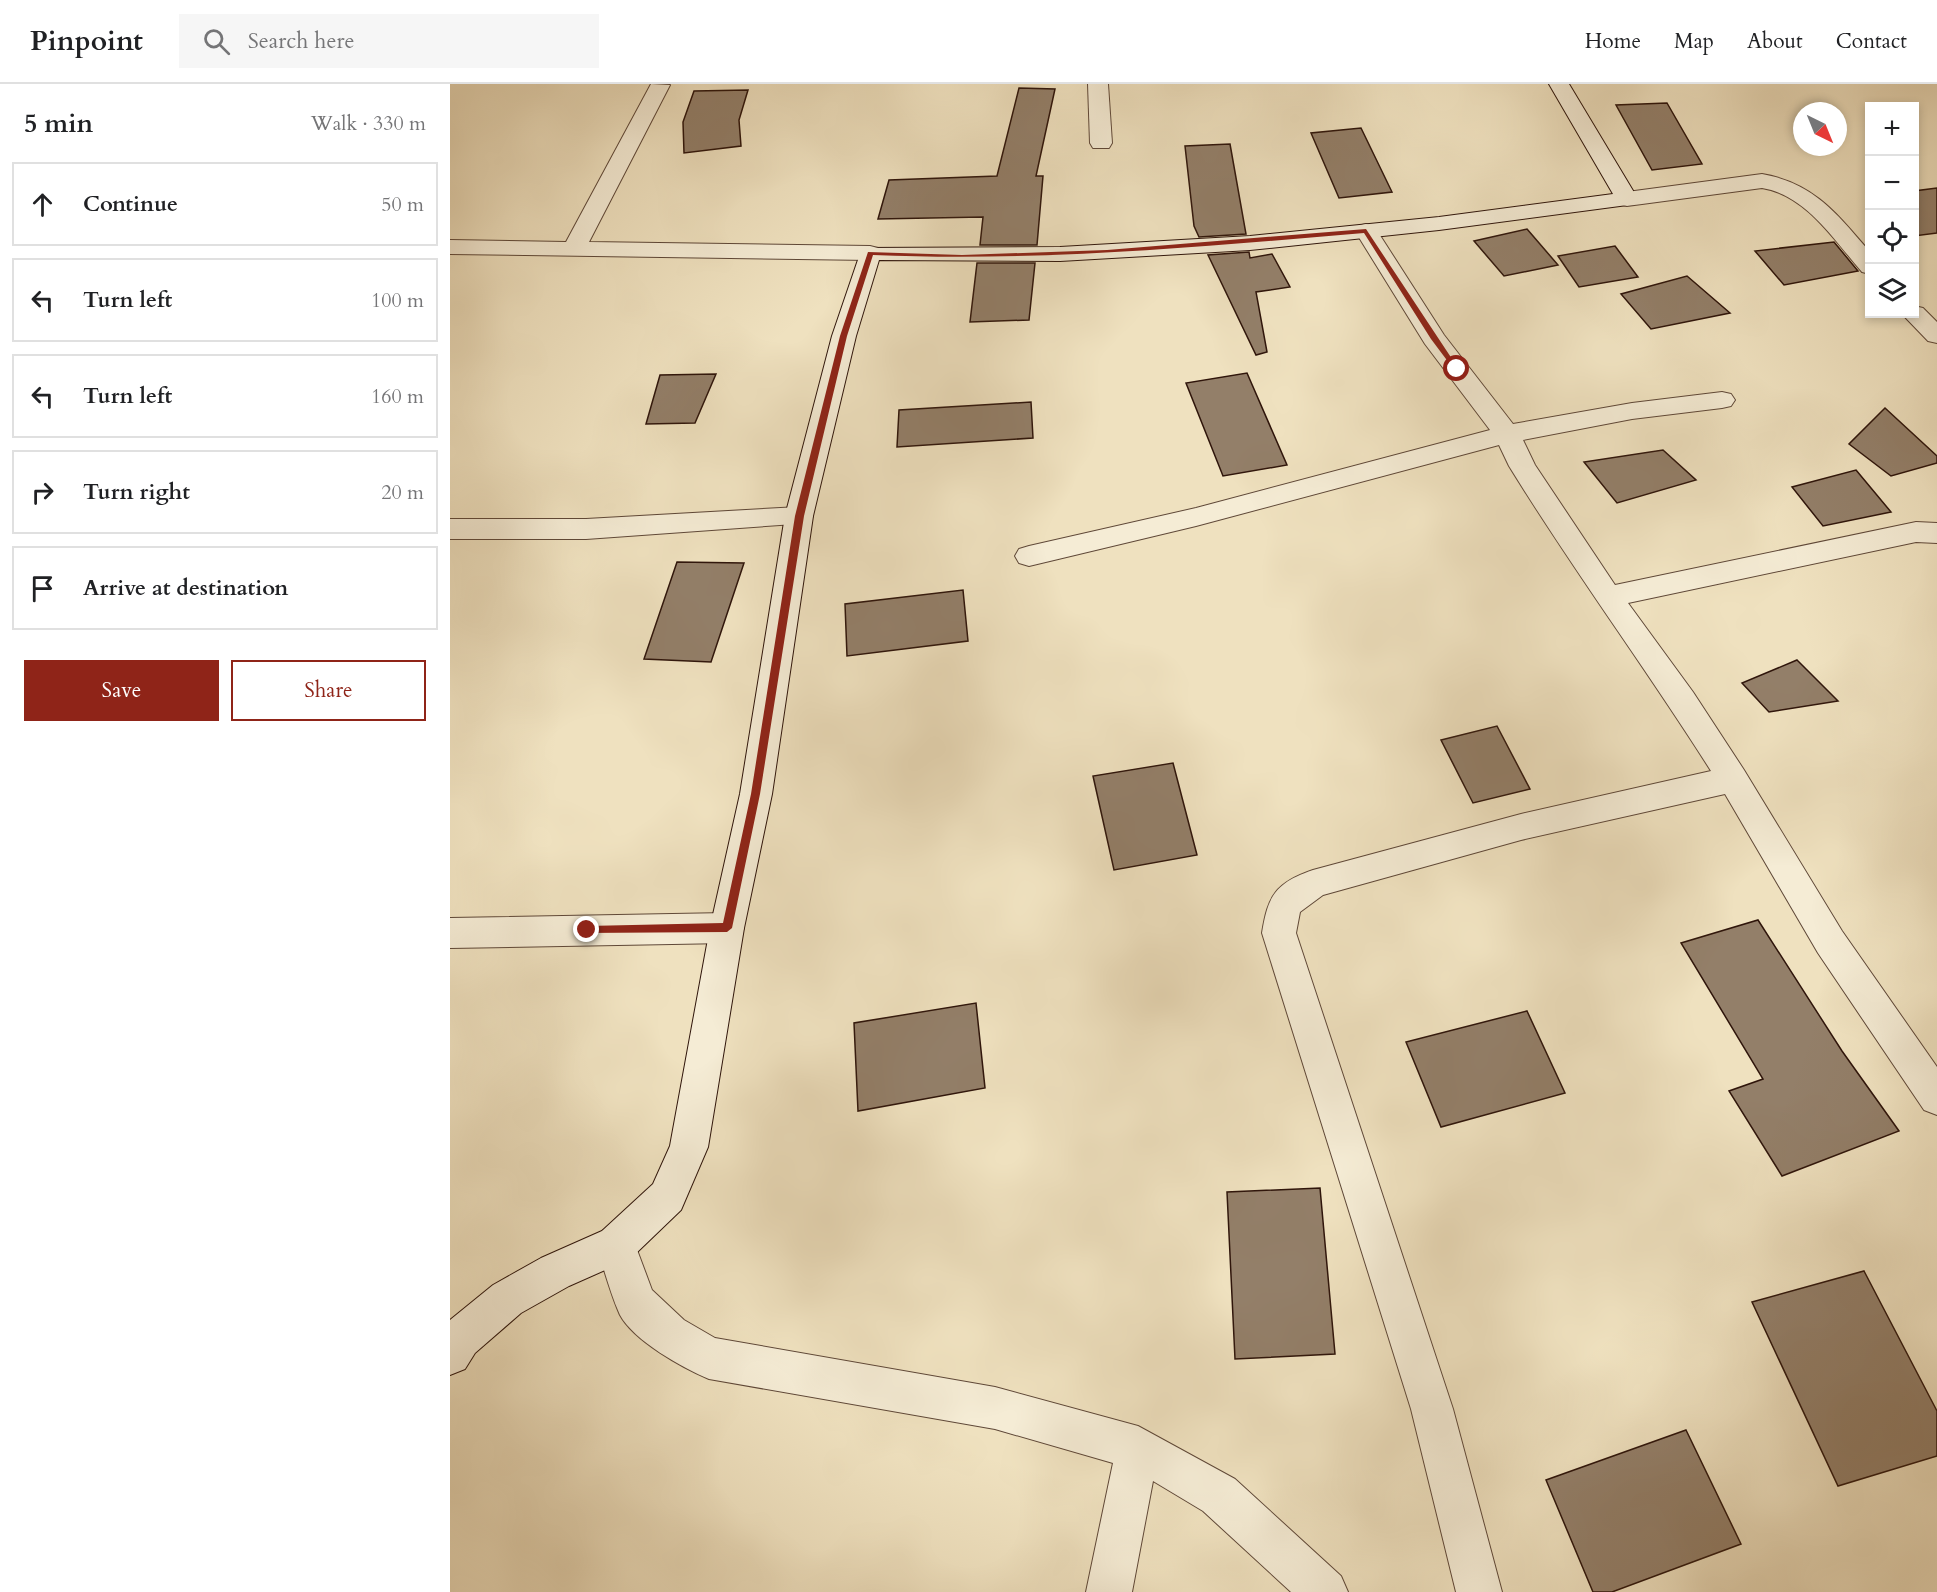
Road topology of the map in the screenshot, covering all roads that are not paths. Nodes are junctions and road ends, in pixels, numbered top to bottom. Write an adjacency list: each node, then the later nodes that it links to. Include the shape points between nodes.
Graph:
1 (1098, 84): 4 (street)
2 (1559, 84): 5 (street)
3 (660, 85): 8 (street)
4 (1101, 143)
5 (1627, 199): 6 (street); 10 (street, via 1762,181 1782,184 1795,190 1821,214)
6 (1366, 231): 9 (street, via 1107,252 962,257); 14 (street, via 1434,339)
7 (450, 247): 8 (street)
8 (574, 249): 9 (street)
9 (870, 253): 15 (street, via 844,336)
10 (1866, 264)
11 (1918, 318): 12 (street)
12 (1937, 336)
13 (1722, 400): 14 (street, via 1632,411)
14 (1507, 434): 18 (street, via 1196,517); 19 (street, via 1522,466)
15 (800, 516): 16 (street, via 586,529); 21 (street, via 756,794)
16 (450, 529)
17 (1937, 533): 19 (street, via 1916,532)
18 (1029, 556)
19 (1608, 597): 20 (street)
20 (1733, 779): 23 (street, via 1830,942); 29 (street, via 1521,827 1313,884 1284,904 1279,933 1432,1409)
21 (727, 928): 22 (street); 24 (street, via 689,1147 667,1197)
22 (450, 933)
23 (1937, 1098)
24 (616, 1245): 25 (street, via 507,1299 460,1338); 26 (street, via 636,1303 669,1335 709,1358 995,1408)
25 (450, 1354)
26 (1138, 1448): 27 (street); 28 (street, via 1220,1495)
27 (1108, 1592)
28 (1324, 1592)
29 (1479, 1592)

